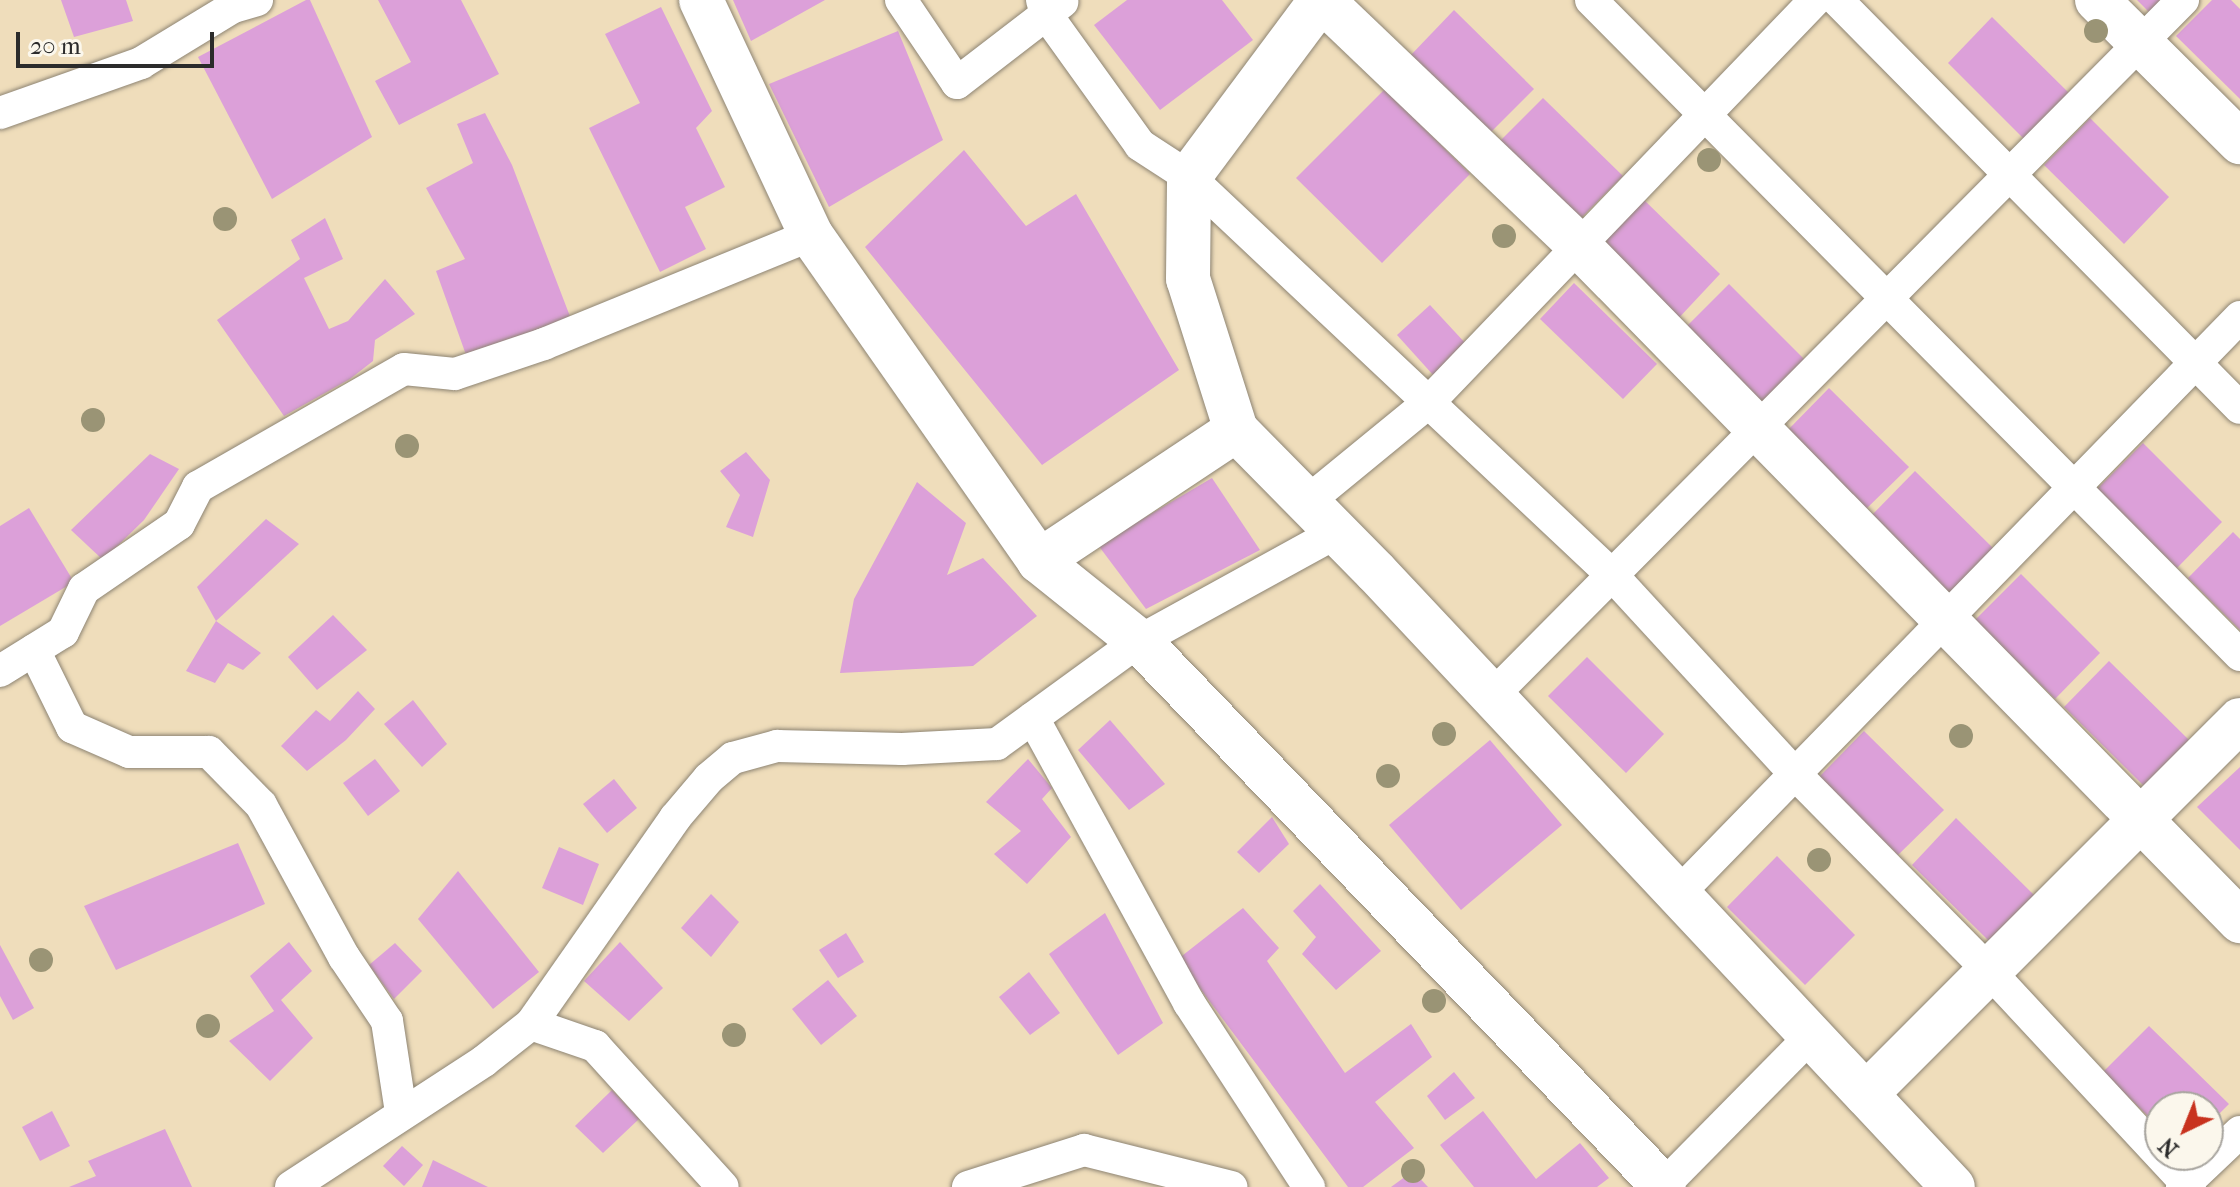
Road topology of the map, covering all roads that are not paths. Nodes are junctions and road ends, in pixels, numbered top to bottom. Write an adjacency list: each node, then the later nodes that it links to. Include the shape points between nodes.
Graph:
1 (257, 0): 13 (lane, via 233,7 141,63)
2 (701, 0): 17 (street)
3 (901, 0): 10 (lane, via 957,83)
4 (1321, 0): 16 (street); 18 (street)
5 (1591, 0): 12 (lane)
6 (1815, 0): 12 (lane)
7 (1837, 0): 15 (lane)
8 (2097, 0): 11 (street)
9 (2183, 0): 11 (lane)
10 (1051, 5): 16 (lane, via 1140,145)
11 (2140, 43): 14 (street); 15 (lane)
12 (1706, 112): 18 (lane); 19 (lane)
13 (0, 113)
14 (2240, 142)
15 (2009, 174): 19 (lane); 21 (lane)
16 (1189, 177): 22 (lane); 25 (street, via 1188,279)
17 (811, 235): 28 (street); 32 (lane, via 544,344 455,374 404,369 198,487 179,524 84,589 63,632)
18 (1579, 246): 22 (lane); 24 (street)
19 (1888, 297): 24 (lane); 26 (lane)
20 (2240, 317): 21 (lane)
21 (2196, 363): 23 (lane); 26 (lane)
22 (1428, 403): 27 (lane); 29 (lane)
23 (2240, 408)
24 (1758, 428): 29 (lane); 30 (street)
25 (1236, 430): 27 (street); 28 (street)
26 (2074, 487): 30 (lane); 33 (lane)
27 (1322, 517): 31 (lane); 35 (street)
28 (1039, 561): 31 (street)
29 (1612, 575): 35 (lane); 38 (lane)
30 (1947, 619): 38 (lane); 39 (street)
31 (1139, 641): 36 (lane); 54 (street)
32 (34, 650): 34 (lane); 46 (lane, via 72,727 129,752 209,752 261,805 344,957 387,1021)
33 (2240, 655)
34 (0, 671)
35 (1492, 696): 40 (street)
36 (1033, 718): 43 (lane, via 997,744 902,749 777,746 733,758 675,818); 53 (lane, via 1189,1003)
37 (2240, 720): 39 (street)
38 (1795, 774): 40 (lane); 42 (lane)
39 (2141, 819): 41 (street); 42 (street)
40 (1677, 895): 44 (street)
41 (2240, 921)
42 (1989, 971): 45 (street); 48 (lane)
43 (531, 1024): 46 (lane); 50 (lane, via 595,1046)
44 (1810, 1037): 45 (street); 54 (lane)
45 (1866, 1094): 55 (street)
46 (401, 1113): 49 (lane)
47 (2240, 1132): 48 (lane)
48 (2186, 1186)
49 (291, 1187)
50 (723, 1187)
51 (968, 1187): 52 (lane, via 1084,1150)
52 (1231, 1187)
53 (1309, 1187)
54 (1663, 1187)
55 (1953, 1187)

